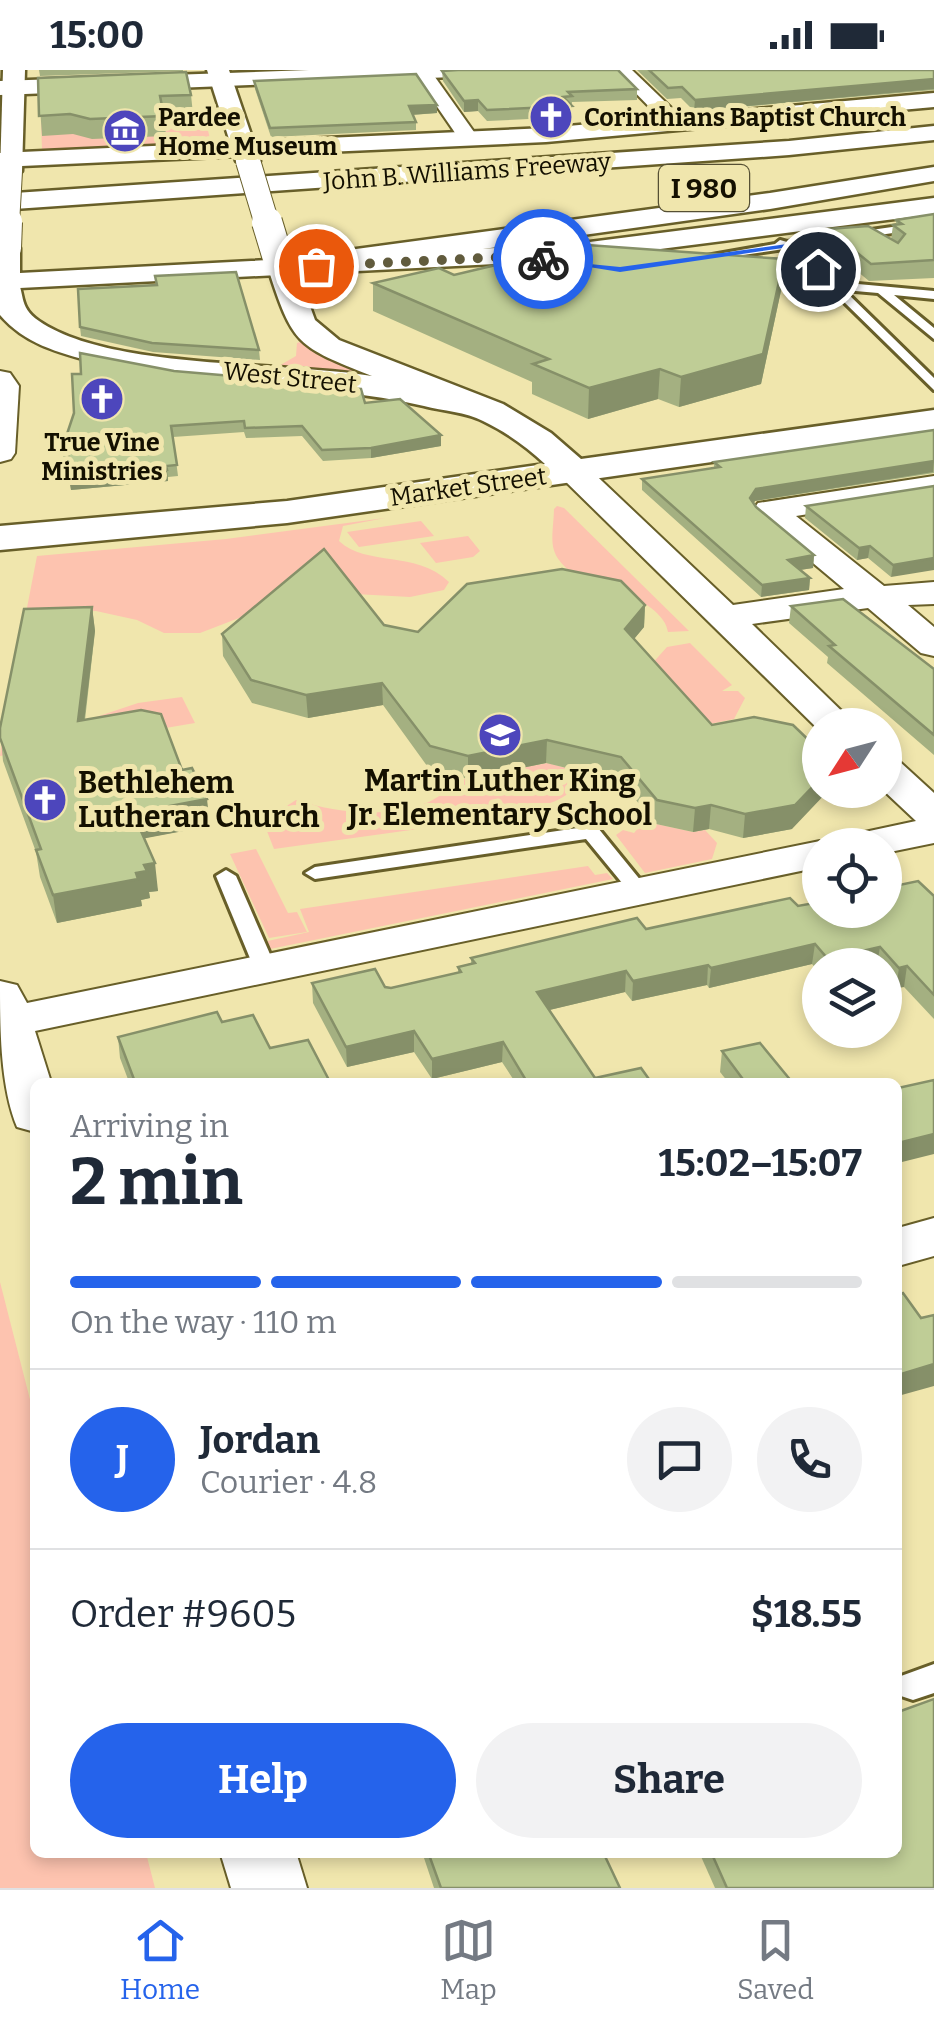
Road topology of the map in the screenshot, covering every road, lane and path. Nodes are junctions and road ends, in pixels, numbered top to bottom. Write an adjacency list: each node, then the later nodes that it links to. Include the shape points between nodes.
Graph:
1 (478, 70): 3 (main road)
2 (622, 70): 8 (street)
3 (422, 71): 4 (main road); 11 (street)
4 (219, 75): 5 (main road); 12 (main road)
5 (9, 82): 9 (main road)
6 (934, 100): 8 (main road, via 854,96)
7 (934, 118): 12 (main road)
8 (676, 123): 11 (main road)
9 (6, 130): 15 (main road)
10 (934, 134): 13 (main road, John B. Williams Freeway / I 980)
11 (469, 139): 12 (main road)
12 (247, 155): 15 (main road); 28 (main road, bridge)
13 (634, 159): 15 (main road); 18 (main road, John B. Williams Freeway / I 980)
14 (934, 162): 17 (main road, I 980)
15 (4, 167): 24 (main road, bridge)
16 (934, 174): 28 (main road, via 752,204)
17 (655, 191)
18 (0, 202)
19 (934, 206): 25 (main road)
20 (246, 219): 24 (main road, John B. Williams Freeway, via 299,212)
21 (934, 224): 23 (lane)
22 (34, 232): 24 (main road)
23 (864, 232): 25 (lane); 26 (lane)
24 (2, 235): 33 (main road)
25 (773, 236): 27 (main road); 29 (lane); 31 (lane)
26 (879, 242)
27 (527, 256): 28 (main road); 30 (lane)
28 (279, 261): 33 (main road); 35 (main road)
29 (674, 262)
30 (578, 266)
31 (834, 284): 32 (lane); 39 (lane)
32 (883, 291): 34 (lane); 36 (lane)
33 (2, 293): 37 (main road, West Street, via 46,336 87,352)
34 (934, 295)
35 (301, 324): 37 (main road, via 278,360); 41 (main road, via 347,356)
36 (934, 335)
37 (198, 368): 41 (main road, West Street, via 353,382)
38 (0, 379): 43 (street)
39 (934, 386)
40 (934, 401): 44 (main road, Market Street)
41 (492, 410): 44 (main road)
42 (934, 420): 44 (main road, Market Street)
43 (0, 453)
44 (564, 462): 46 (main road, Market Street); 47 (main road, Market Street, via 238,518); 50 (street)
45 (934, 485): 49 (street, via 769,510)
46 (0, 518)
47 (0, 538)
48 (934, 594): 49 (street)
49 (876, 598): 50 (street); 51 (street)
50 (722, 618): 52 (street)
51 (934, 645)
52 (818, 708)
53 (902, 786): 54 (street)
54 (934, 816)
55 (934, 830): 56 (street)
56 (902, 837)
57 (802, 858): 60 (street)
58 (315, 873): 60 (lane, via 591,832)
59 (226, 876): 61 (lane)
60 (639, 891): 61 (street)
61 (265, 968): 62 (street)
62 (4, 1008): 63 (street)
63 (30, 1098)
64 (934, 1237): 65 (street)
65 (902, 1246)
66 (260, 1858): 67 (street)
67 (269, 1888)

